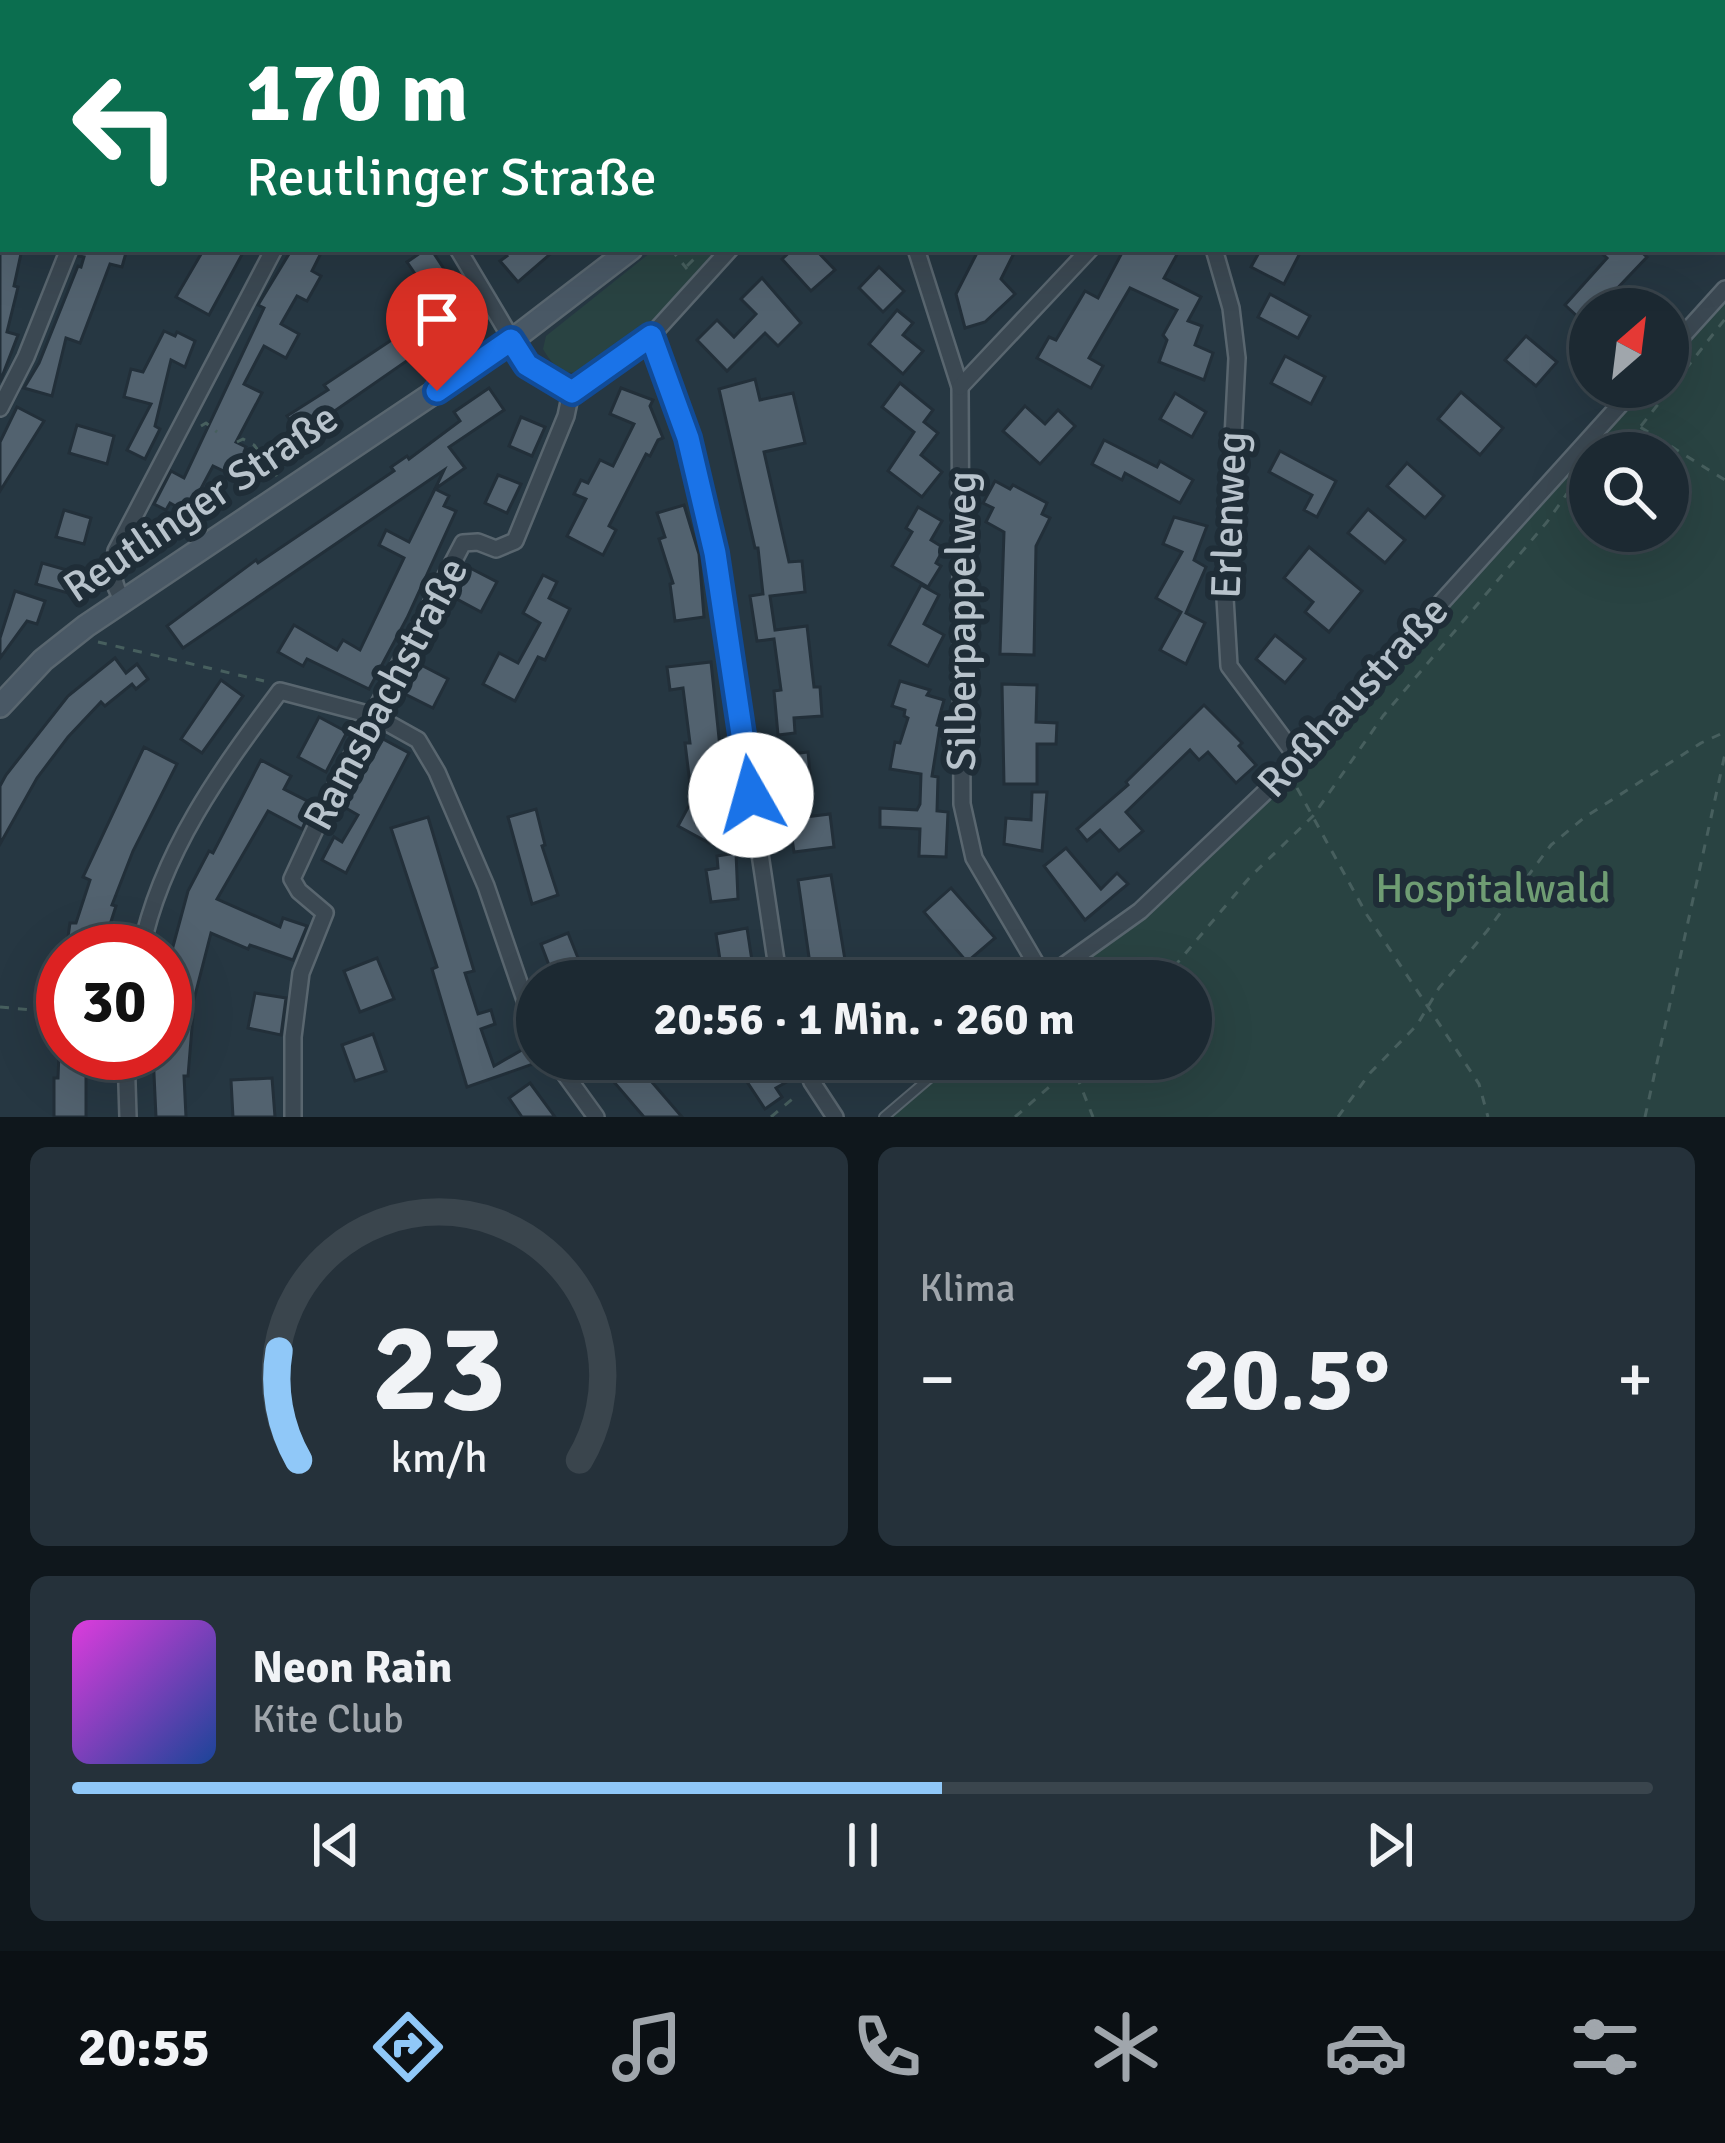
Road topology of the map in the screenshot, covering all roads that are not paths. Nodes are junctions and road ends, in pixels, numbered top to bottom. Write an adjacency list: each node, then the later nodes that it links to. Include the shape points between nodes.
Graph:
1 (67, 252): 15 (street)
2 (272, 252): 17 (street, via 116,551 112,573)
3 (460, 252): 12 (street)
4 (627, 252): 12 (street, Reutlinger Straße)
5 (727, 252): 11 (street)
6 (917, 252): 13 (street, Silberpappelweg)
7 (1087, 252): 13 (street)
8 (1215, 252): 20 (street, Erlenweg, via 1238,358 1226,552 1229,666)
9 (1725, 289): 10 (street)
10 (1689, 329)
11 (651, 336): 14 (street); 22 (street, via 688,438 715,553)
12 (511, 340): 14 (street, via 527,365); 17 (street, Reutlinger Straße)
13 (960, 386): 23 (street, Silberpappelweg, via 962,804 974,858)
14 (572, 392): 19 (street, Ramsbachstraße, via 515,541 496,549 463,543)
15 (0, 408)
16 (1617, 408): 20 (street, Roßhaustraße)
17 (123, 600): 18 (street, Reutlinger Straße, via 43,660)
18 (0, 706)
19 (375, 716): 21 (street, via 280,691 205,796); 25 (street, via 418,740 437,772); 31 (street, Ramsbachstraße, via 292,879 326,913 301,973)
20 (1293, 766): 24 (street, Roßhaustraße, via 1140,911)
21 (147, 924)
22 (775, 960)
23 (1033, 960)
24 (1072, 960)
25 (516, 974)
26 (127, 1080): 30 (street)
27 (569, 1080): 32 (street)
28 (811, 1080): 33 (street)
29 (927, 1080): 34 (lane)
30 (128, 1117)
31 (293, 1117)
32 (596, 1117)
33 (835, 1117)
34 (884, 1117)

